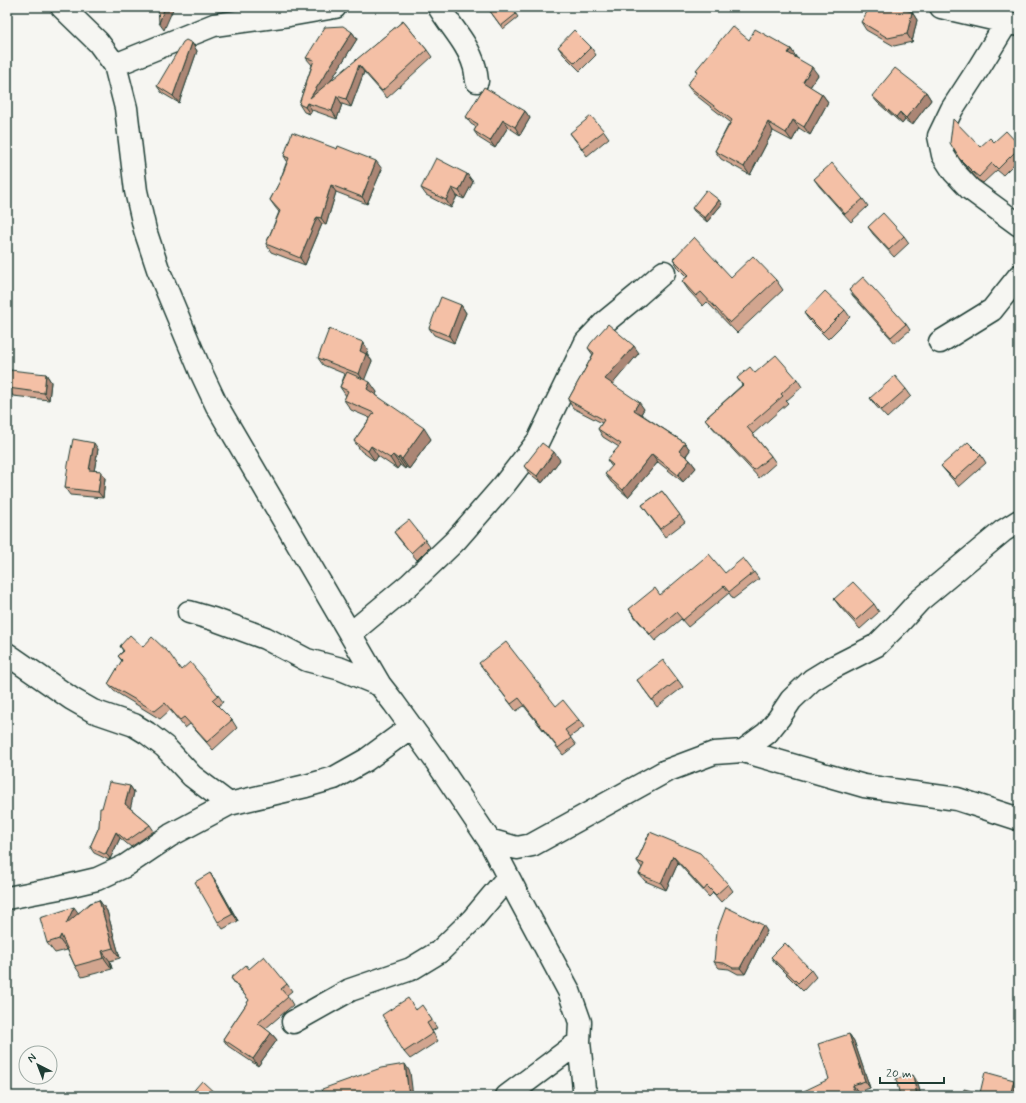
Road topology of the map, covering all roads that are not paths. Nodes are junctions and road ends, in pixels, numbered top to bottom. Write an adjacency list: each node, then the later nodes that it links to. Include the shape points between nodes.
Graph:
1 (62, 7): 6 (street, via 98,42)
2 (335, 7): 6 (street, via 214,25)
3 (439, 7): 7 (street, via 463,42 474,65)
4 (940, 7): 5 (street)
5 (1013, 24): 8 (street, via 980,66 952,109 939,136 943,155 954,172 970,189)
6 (115, 65): 14 (street, via 126,108 136,191 145,230 201,372 217,406)
7 (477, 81)
8 (1019, 225)
9 (664, 272): 14 (street, via 605,322 586,342 538,441 504,485 456,540 410,584)
10 (1019, 276): 11 (street, via 992,310)
11 (940, 342)
12 (1019, 521): 18 (street, via 1003,531 919,601 877,645 812,680 791,700 767,733)
13 (189, 612): 16 (street, via 265,638 307,660 340,669)
14 (350, 634): 16 (street)
15 (7, 654): 19 (street, via 93,711 134,725 147,733 165,747 192,776)
16 (380, 685): 17 (street)
17 (411, 727): 19 (street, via 366,760 334,778); 21 (street)
18 (743, 751): 20 (street, via 864,786 957,799); 21 (street, via 714,753 666,771 532,845 517,848)
19 (229, 804): 23 (street, via 172,835 125,866 97,879)
20 (1019, 819)
21 (489, 840): 22 (street)
22 (508, 877): 24 (street, via 472,920 439,952 411,969 350,990); 25 (street, via 569,991 580,1022)
23 (7, 898)
24 (293, 1022)
25 (579, 1042): 26 (street); 27 (street)
26 (507, 1096)
27 (587, 1096)

